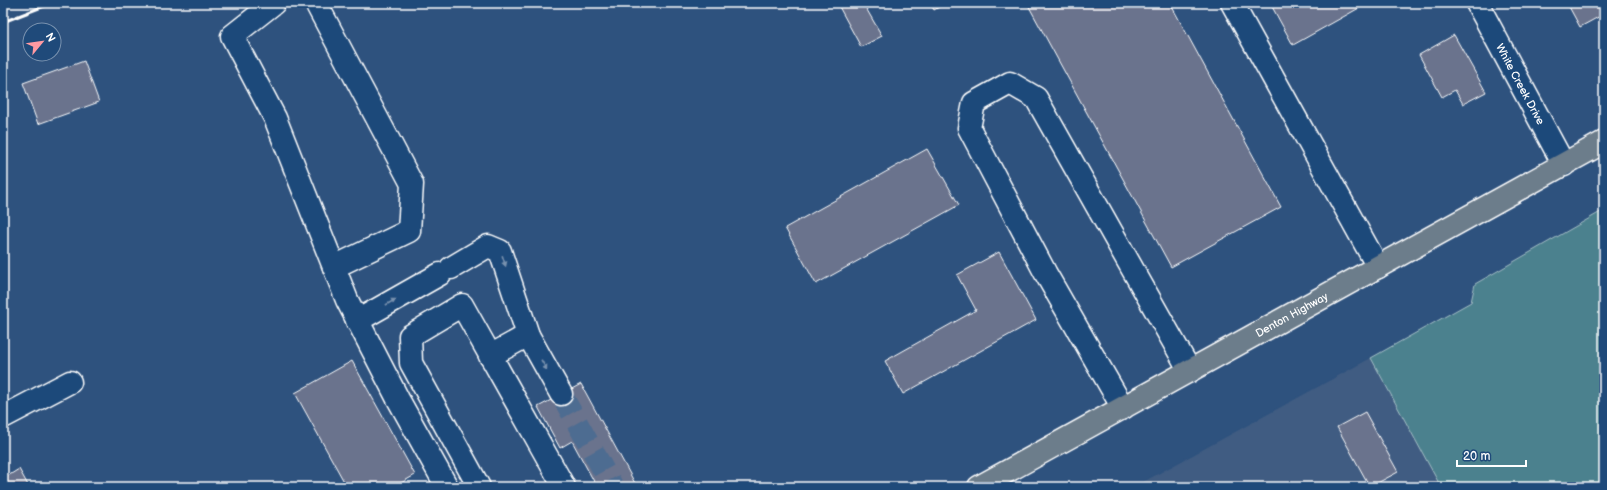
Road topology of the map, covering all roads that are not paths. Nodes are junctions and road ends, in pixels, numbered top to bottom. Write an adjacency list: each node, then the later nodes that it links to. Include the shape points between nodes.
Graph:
1 (274, 3): 7 (street, via 232,36 275,118)
2 (316, 3): 7 (street, via 412,184 409,230)
3 (1232, 3): 8 (street)
4 (1476, 3): 6 (street, White Creek Drive)
5 (1604, 142): 6 (main road, Denton Highway)
6 (1564, 165): 8 (main road, Denton Highway)
7 (334, 267): 9 (street)
8 (1378, 267): 12 (main road, Denton Highway)
9 (357, 321): 10 (street, one-way to 10, via 488,246 500,251); 17 (street)
10 (528, 336): 11 (street); 14 (street, one-way to 14)
11 (490, 356): 18 (street, via 462,305 410,336 411,363); 19 (street)
12 (1190, 371): 15 (main road, Denton Highway); 15 (street, via 1036,98 1010,83 974,103 969,128 1046,274)
13 (70, 382): 16 (street)
14 (561, 394)
15 (1123, 408): 20 (main road, Denton Highway)
16 (3, 417)
17 (447, 487)
18 (479, 487)
19 (564, 487)
20 (979, 487)

